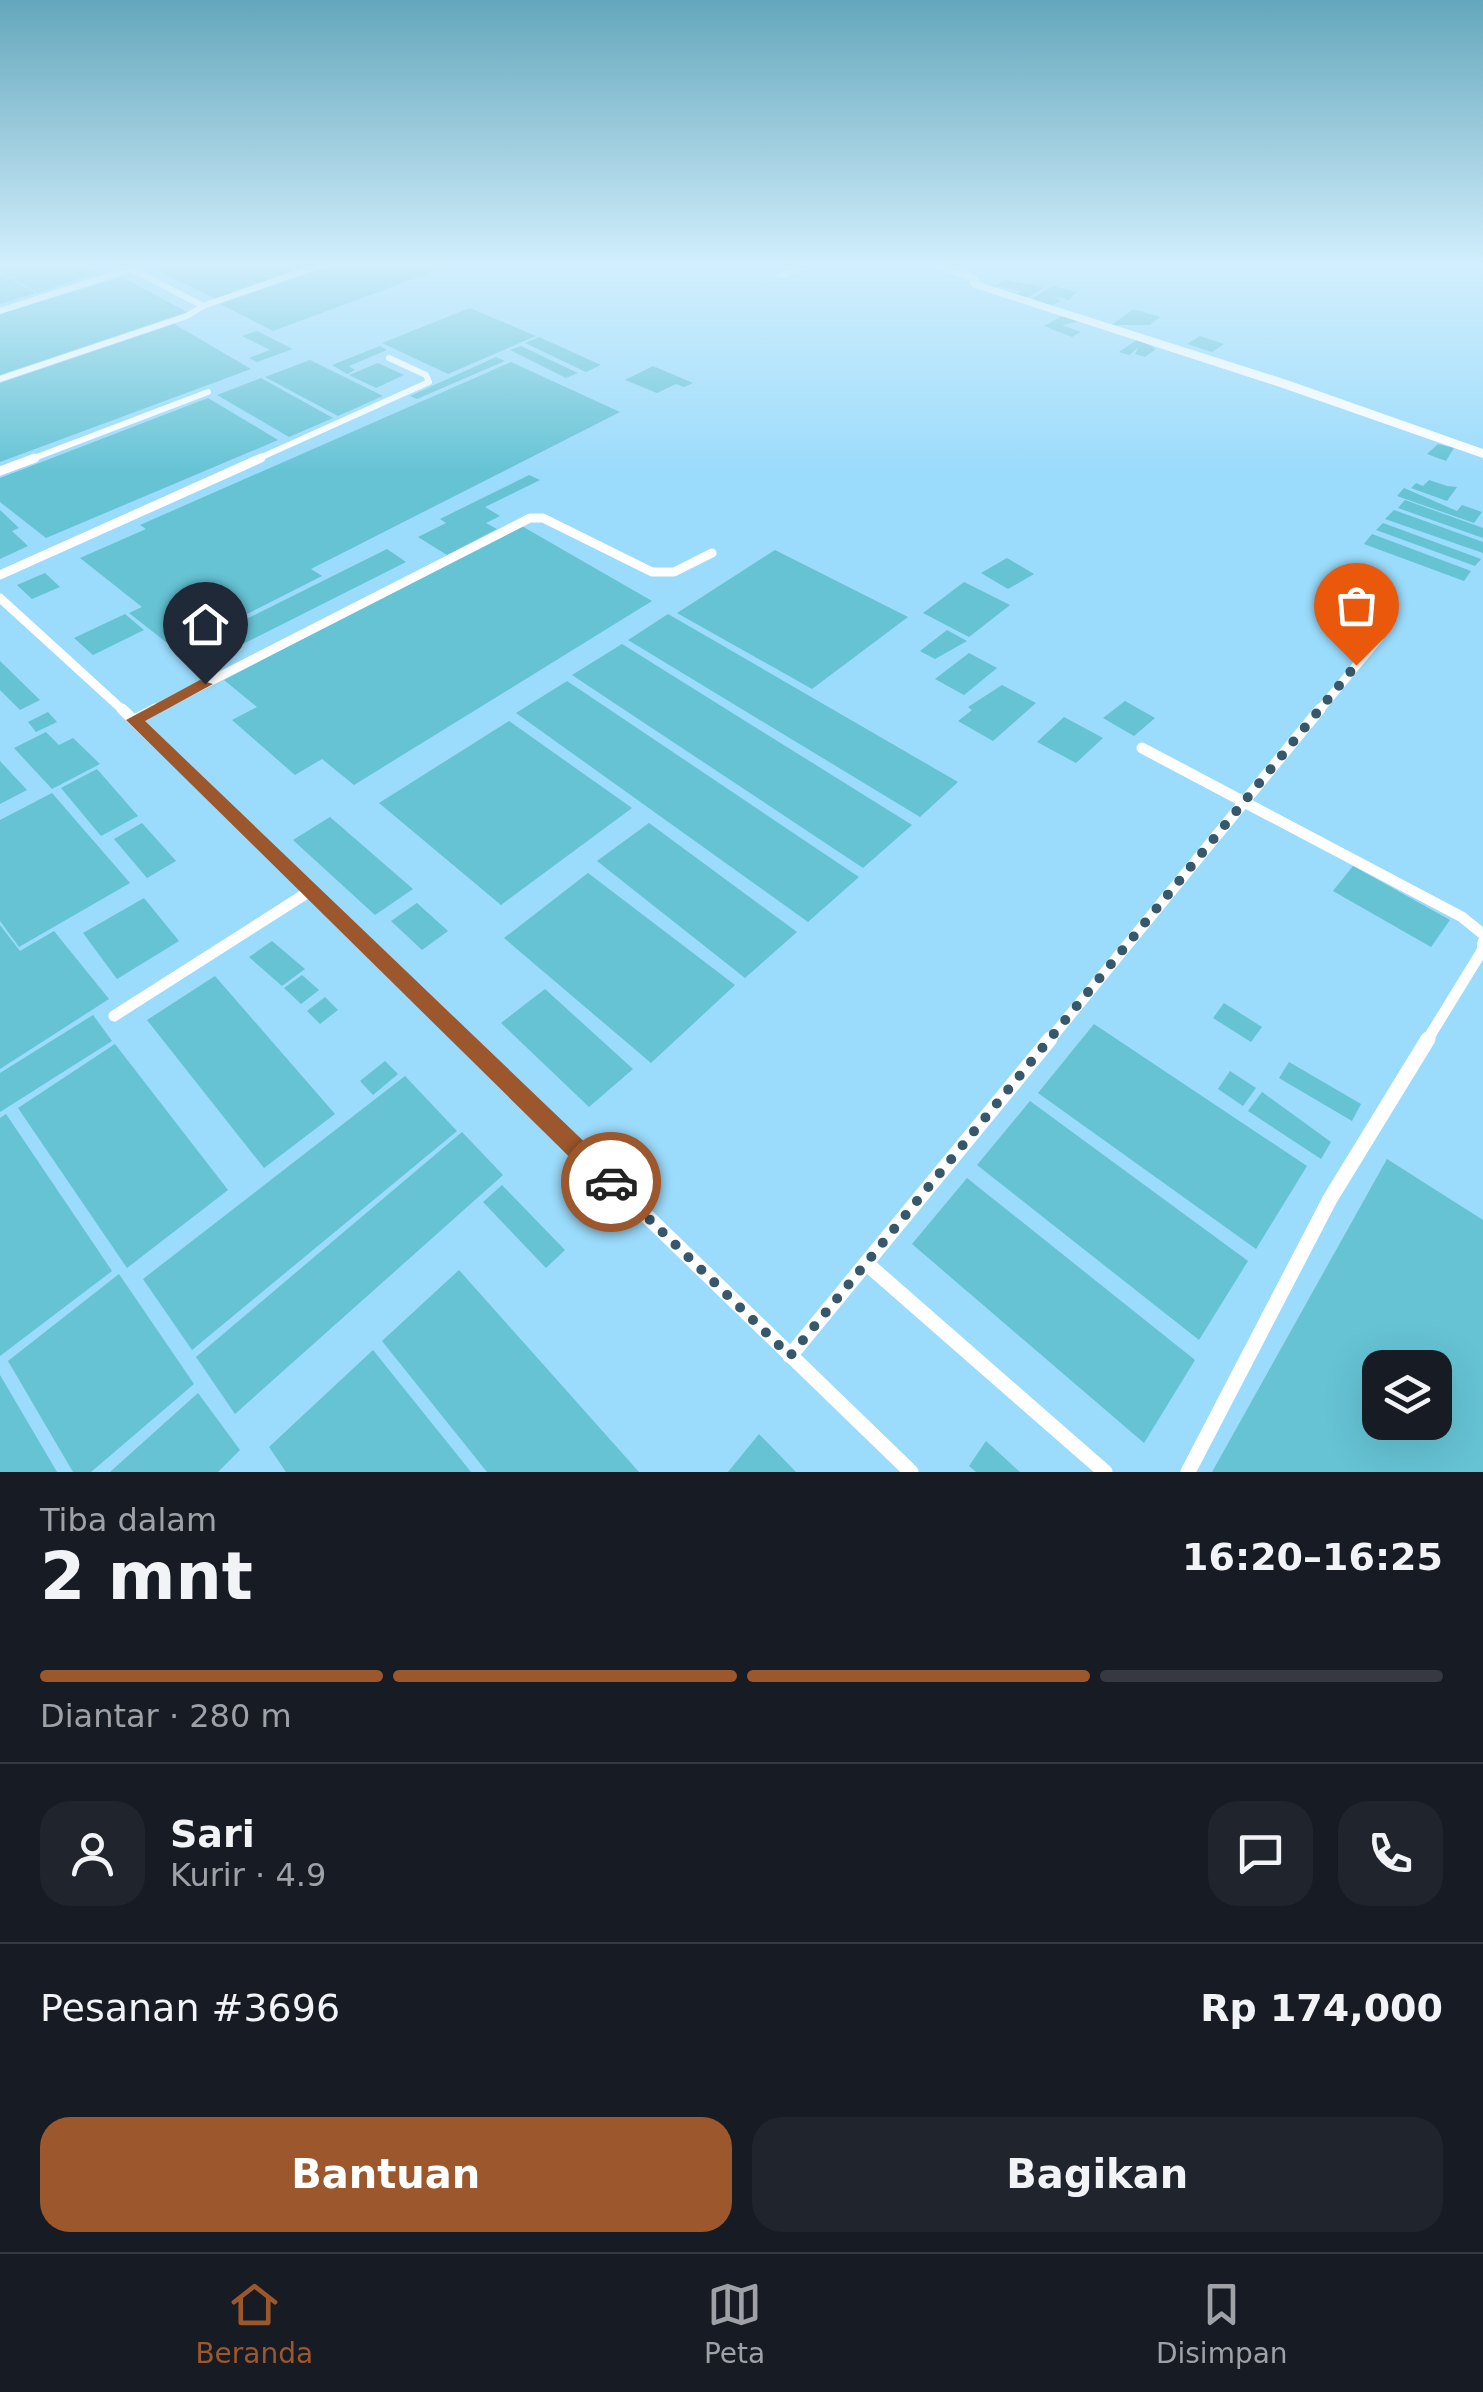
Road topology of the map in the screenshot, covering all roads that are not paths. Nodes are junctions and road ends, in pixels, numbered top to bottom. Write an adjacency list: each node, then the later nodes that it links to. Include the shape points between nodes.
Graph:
1 (132, 335): 4 (lane)
2 (1134, 335): 6 (street)
3 (390, 358): 9 (lane, via 429,382)
4 (0, 379)
5 (208, 392): 7 (lane)
6 (1483, 454)
7 (0, 471)
8 (712, 553): 12 (lane, via 674,572 652,572 543,518 530,518)
9 (0, 574)
10 (0, 598): 12 (lane)
11 (1379, 638): 14 (lane)
12 (134, 720): 15 (lane)
13 (1142, 748): 14 (lane)
14 (1244, 802): 16 (lane); 19 (lane)
15 (310, 891): 18 (lane); 20 (lane)
16 (1483, 934)
17 (1483, 942): 23 (lane, via 1330,1199)
18 (114, 1016)
19 (866, 1263): 20 (lane); 22 (lane)
20 (790, 1356): 21 (lane)
21 (911, 1472)
22 (1105, 1472)
23 (1188, 1472)

